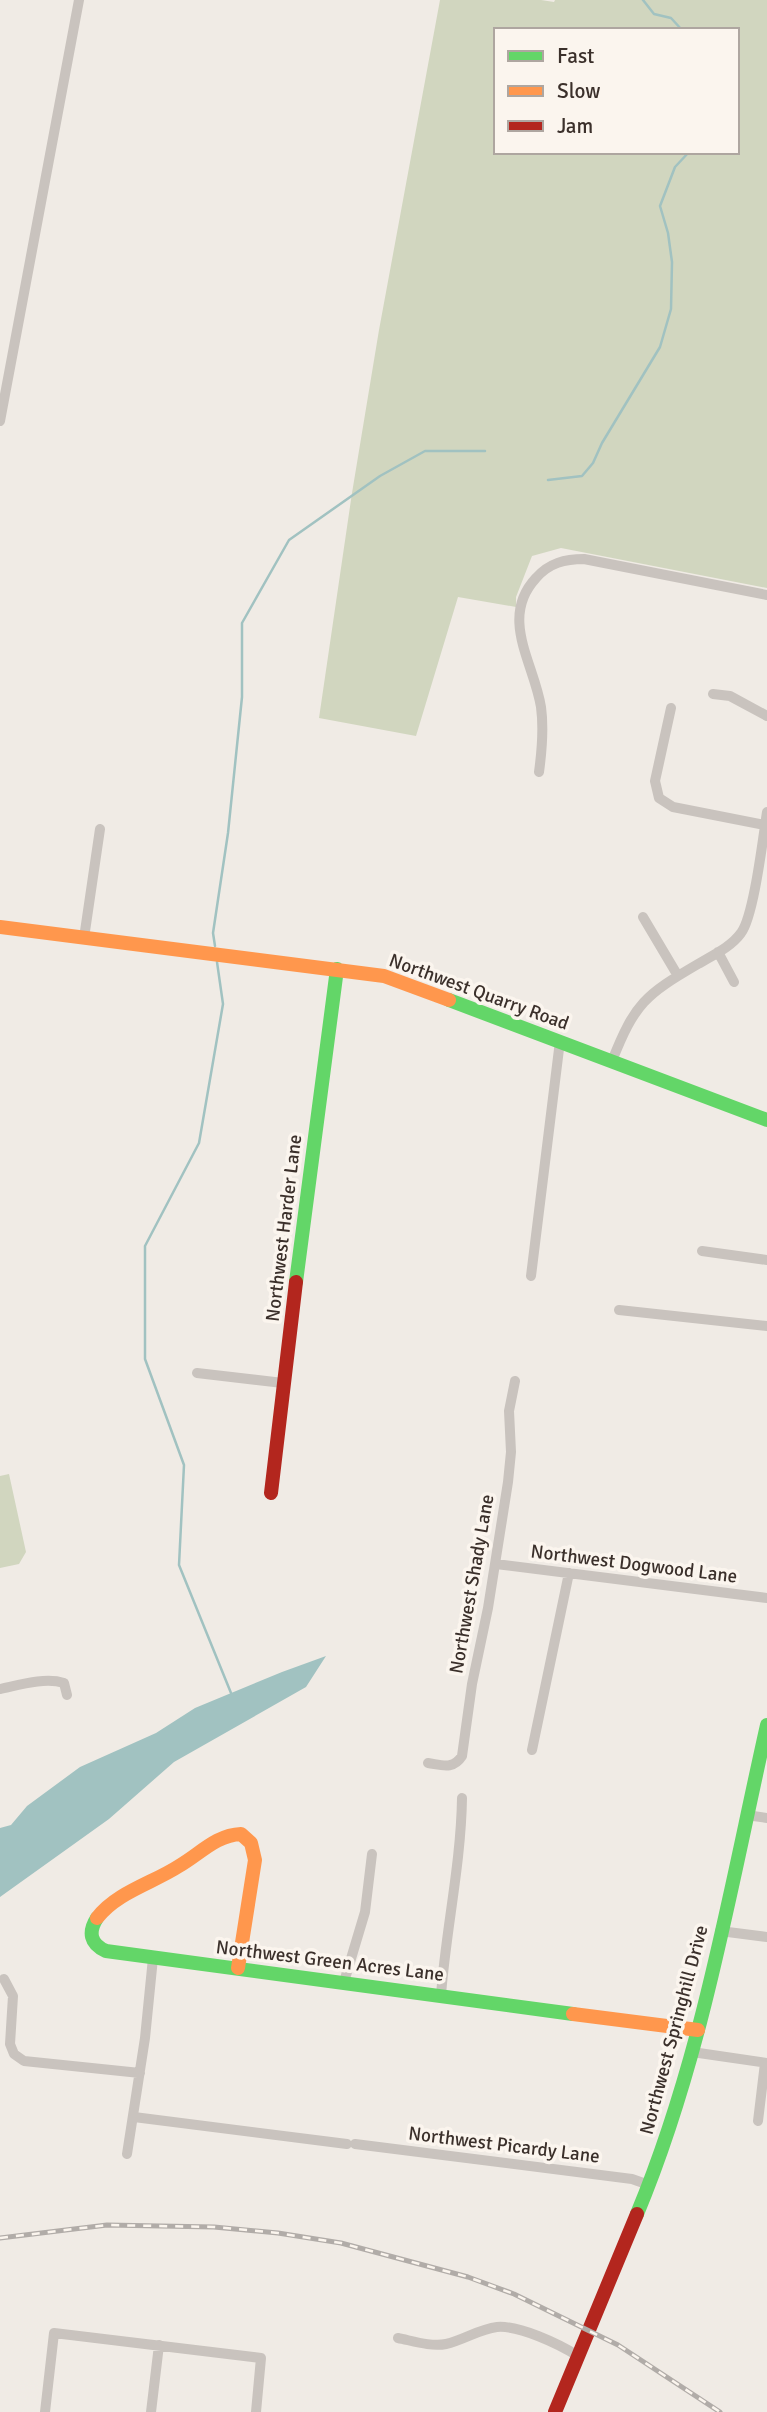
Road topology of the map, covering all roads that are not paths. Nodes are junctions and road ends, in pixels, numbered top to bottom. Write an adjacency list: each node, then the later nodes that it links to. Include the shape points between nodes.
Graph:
1 (79, 0): 2 (street)
2 (0, 421)
3 (767, 595): 7 (street, via 584,559 563,560 541,573 525,593 518,619 541,708)
4 (713, 694): 6 (street, via 730,696)
5 (671, 708): 9 (street, via 655,781 659,798 673,807)
6 (767, 716)
7 (540, 772)
8 (767, 813): 9 (street)
9 (765, 825): 14 (street, via 748,920 743,931)
10 (100, 829): 13 (street)
11 (643, 917): 16 (street)
12 (0, 927): 13 (street, Northwest Quarry Road)
13 (84, 938): 15 (street, Northwest Quarry Road)
14 (718, 952): 16 (street); 17 (street)
15 (337, 969): 18 (street, Northwest Quarry Road, via 410,984); 28 (street, Northwest Harder Lane)
16 (678, 976): 19 (street, via 635,1011)
17 (734, 982)
18 (561, 1041): 19 (street, Northwest Quarry Road); 23 (street)
19 (612, 1061): 20 (street, Northwest Quarry Road)
20 (767, 1120)
21 (702, 1251): 22 (street)
22 (767, 1260)
23 (531, 1276)
24 (620, 1310): 25 (street)
25 (767, 1326)
26 (197, 1373): 28 (street)
27 (515, 1381): 30 (street, Northwest Shady Lane)
28 (283, 1382): 29 (street, Northwest Harder Lane)
29 (271, 1493)
30 (496, 1564): 31 (street, Northwest Dogwood Lane); 37 (street, Northwest Shady Lane, via 462,1756 455,1765)
31 (569, 1573): 32 (street, Northwest Dogwood Lane); 36 (street)
32 (767, 1598)
33 (0, 1689): 34 (street, via 60,1681)
34 (67, 1695)
35 (767, 1725): 39 (street, Northwest Springhill Drive)
36 (532, 1750)
37 (428, 1763)
38 (462, 1798): 48 (street)
39 (746, 1815): 40 (street); 42 (street, Northwest Springhill Drive)
40 (767, 1818)
41 (372, 1854): 47 (street, via 365,1912)
42 (720, 1931): 43 (street); 49 (street, Northwest Springhill Drive)
43 (767, 1937)
44 (153, 1958): 45 (street, Northwest Green Acres Lane); 45 (street, Northwest Green Acres Lane, via 99,1948 92,1940 94,1921 114,1903 221,1839 240,1834 251,1843 255,1860); 52 (street)
45 (238, 1968): 47 (street, Northwest Green Acres Lane)
46 (4, 1979): 52 (street, via 13,1996 10,2043 20,2058)
47 (344, 1982): 48 (street, Northwest Green Acres Lane)
48 (441, 1995): 49 (street, Northwest Green Acres Lane)
49 (698, 2030): 50 (street, Northwest Springhill Drive)
50 (692, 2052): 51 (street); 56 (street, Northwest Springhill Drive)
51 (766, 2063): 54 (street)
52 (140, 2073): 53 (street)
53 (134, 2118): 55 (street); 56 (street, Northwest Picardy Lane, via 594,2174)
54 (758, 2121)
55 (127, 2154)
56 (649, 2185): 59 (street, Northwest Springhill Drive)
57 (398, 2338): 59 (street, via 439,2344 487,2328 510,2327)
58 (159, 2345): 60 (street, via 54,2333); 61 (street); 62 (street, via 261,2358)
59 (578, 2356): 63 (street, Northwest Springhill Drive)
60 (45, 2412)
61 (151, 2412)
62 (256, 2412)
63 (555, 2412)

